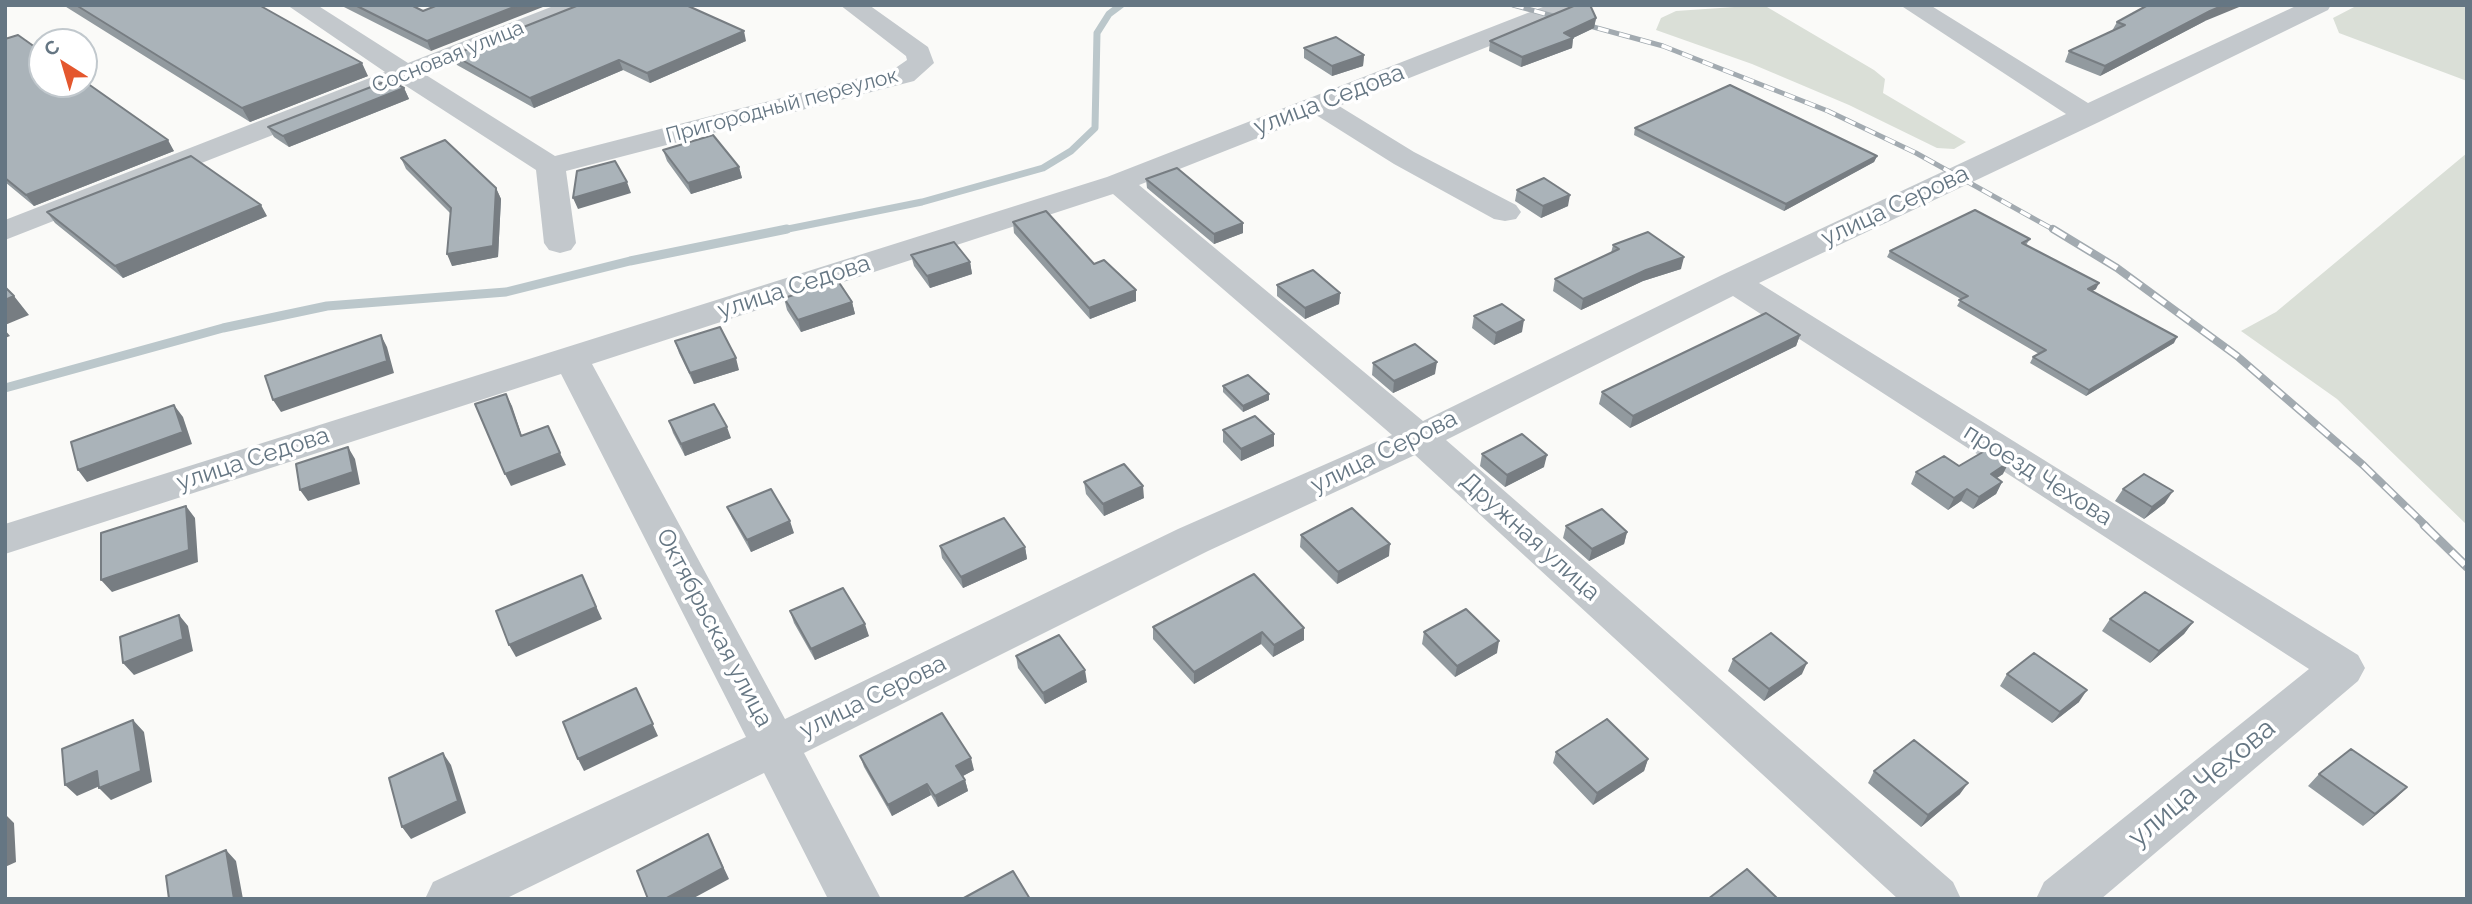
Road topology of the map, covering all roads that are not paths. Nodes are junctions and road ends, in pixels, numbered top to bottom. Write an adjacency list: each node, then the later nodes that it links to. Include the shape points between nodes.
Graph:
1 (299, 5): 7 (street)
2 (579, 5): 7 (street, Сосновая улица)
3 (852, 5): 10 (street, Пригородный переулок, via 919,53 922,63 904,75)
4 (1571, 5): 8 (street, улица Седова)
5 (1912, 5): 9 (street)
6 (2319, 5): 9 (street, улица Серова)
7 (408, 73): 10 (street); 13 (street, Сосновая улица)
8 (1317, 104): 11 (street, улица Седова); 12 (street)
9 (2089, 116): 15 (street, улица Серова)
10 (551, 166): 14 (street)
11 (1118, 183): 16 (street, улица Седова); 17 (street, Дружная улица)
12 (1505, 212)
13 (5, 231)
14 (560, 243)
15 (1734, 282): 17 (street, улица Серова); 19 (street, проезд Чехова)
16 (571, 358): 18 (street, улица Седова); 20 (street, Октябрьская улица)
17 (1419, 438): 20 (street, улица Серова, via 1193,540); 23 (street, Дружная улица)
18 (5, 538)
19 (2342, 668): 24 (street, улица Чехова)
20 (775, 745): 21 (street, улица Серова); 22 (street, Октябрьская улица)
21 (451, 899)
22 (855, 899)
23 (1935, 899)
24 (2062, 899)

